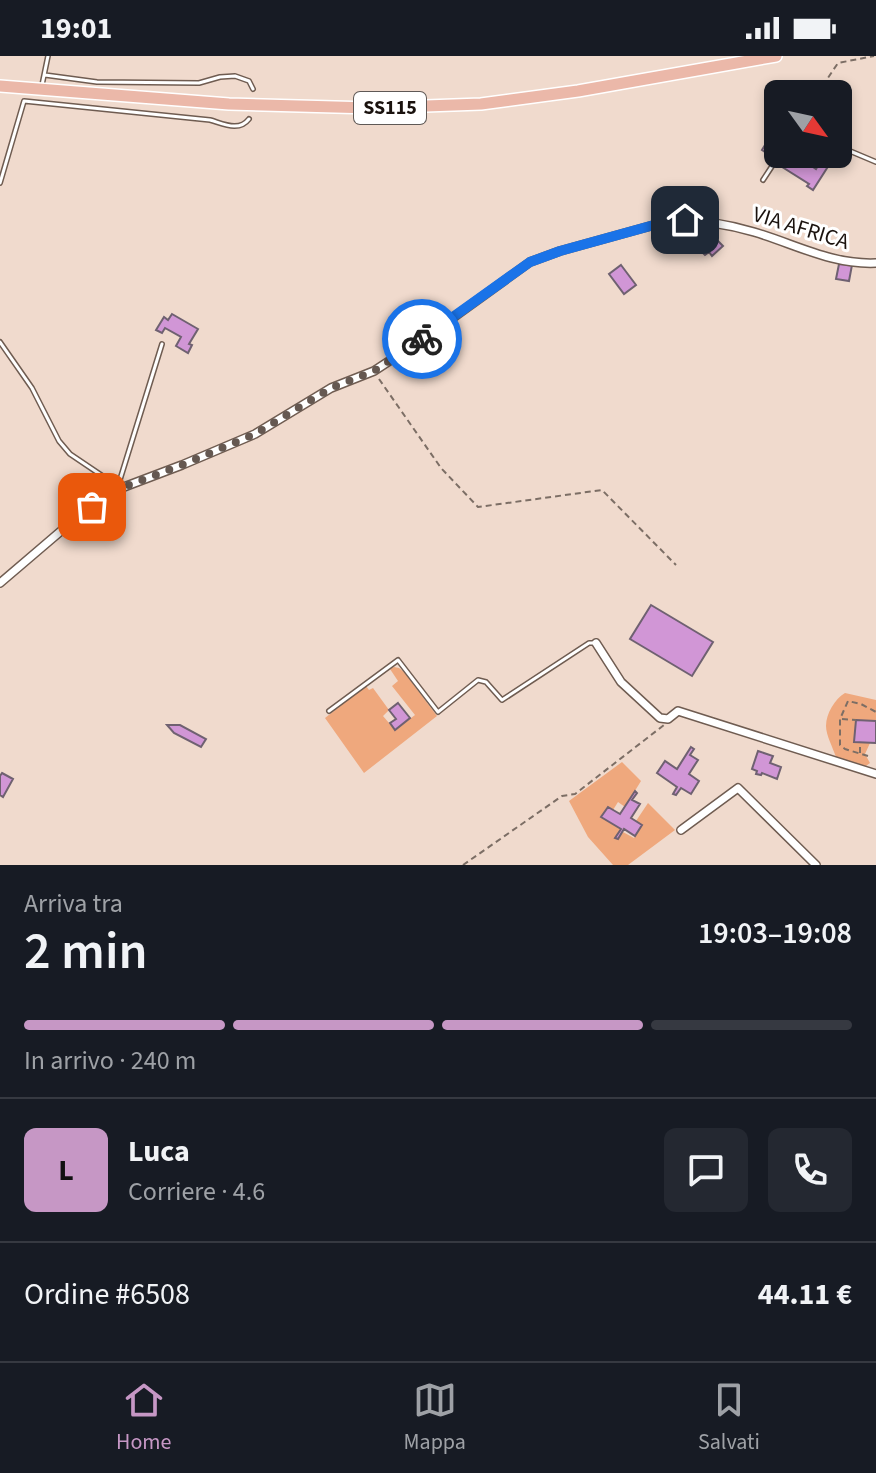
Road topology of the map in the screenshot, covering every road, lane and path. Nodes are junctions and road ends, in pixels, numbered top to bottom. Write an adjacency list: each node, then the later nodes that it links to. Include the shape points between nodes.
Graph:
1 (48, 56): 4 (lane)
2 (776, 56): 7 (main road, SS115, via 481,104 270,107)
3 (874, 56): 5 (path, via 838,63)
4 (45, 75): 7 (lane); 8 (lane, via 97,82 199,83 235,76 249,81)
5 (826, 80)
6 (0, 86): 7 (main road, SS115)
7 (41, 89)
8 (253, 89)
9 (249, 119): 14 (lane, via 232,126 24,101)
10 (852, 152): 11 (lane)
11 (876, 162)
12 (771, 168): 13 (lane)
13 (763, 180)
14 (0, 183)
15 (876, 263): 18 (street, VIA AFRICA, via 838,260 723,224 672,220 530,262)
16 (0, 342): 19 (lane, via 59,441)
17 (162, 344): 19 (lane)
18 (374, 371): 19 (street, VIA AFRICA, via 331,388 255,434); 20 (path, via 441,468 478,507 602,490)
19 (116, 490): 21 (street, VIA AFRICA)
20 (676, 565)
21 (0, 583)
22 (596, 643): 25 (lane, via 502,700 478,680 438,712 398,660); 27 (street, via 621,682 660,718)
23 (858, 696): 24 (path)
24 (856, 703): 26 (path); 28 (path, via 848,701)
25 (329, 711)
26 (876, 712)
27 (668, 719): 33 (street, via 678,711); 35 (path, via 575,794 562,796)
28 (840, 719): 29 (path); 31 (path, via 840,745)
29 (856, 720)
30 (860, 743): 31 (path)
31 (860, 754): 32 (path)
32 (868, 756)
33 (874, 770)
34 (681, 830): 36 (street, via 738,788)
35 (463, 865)
36 (816, 865)

